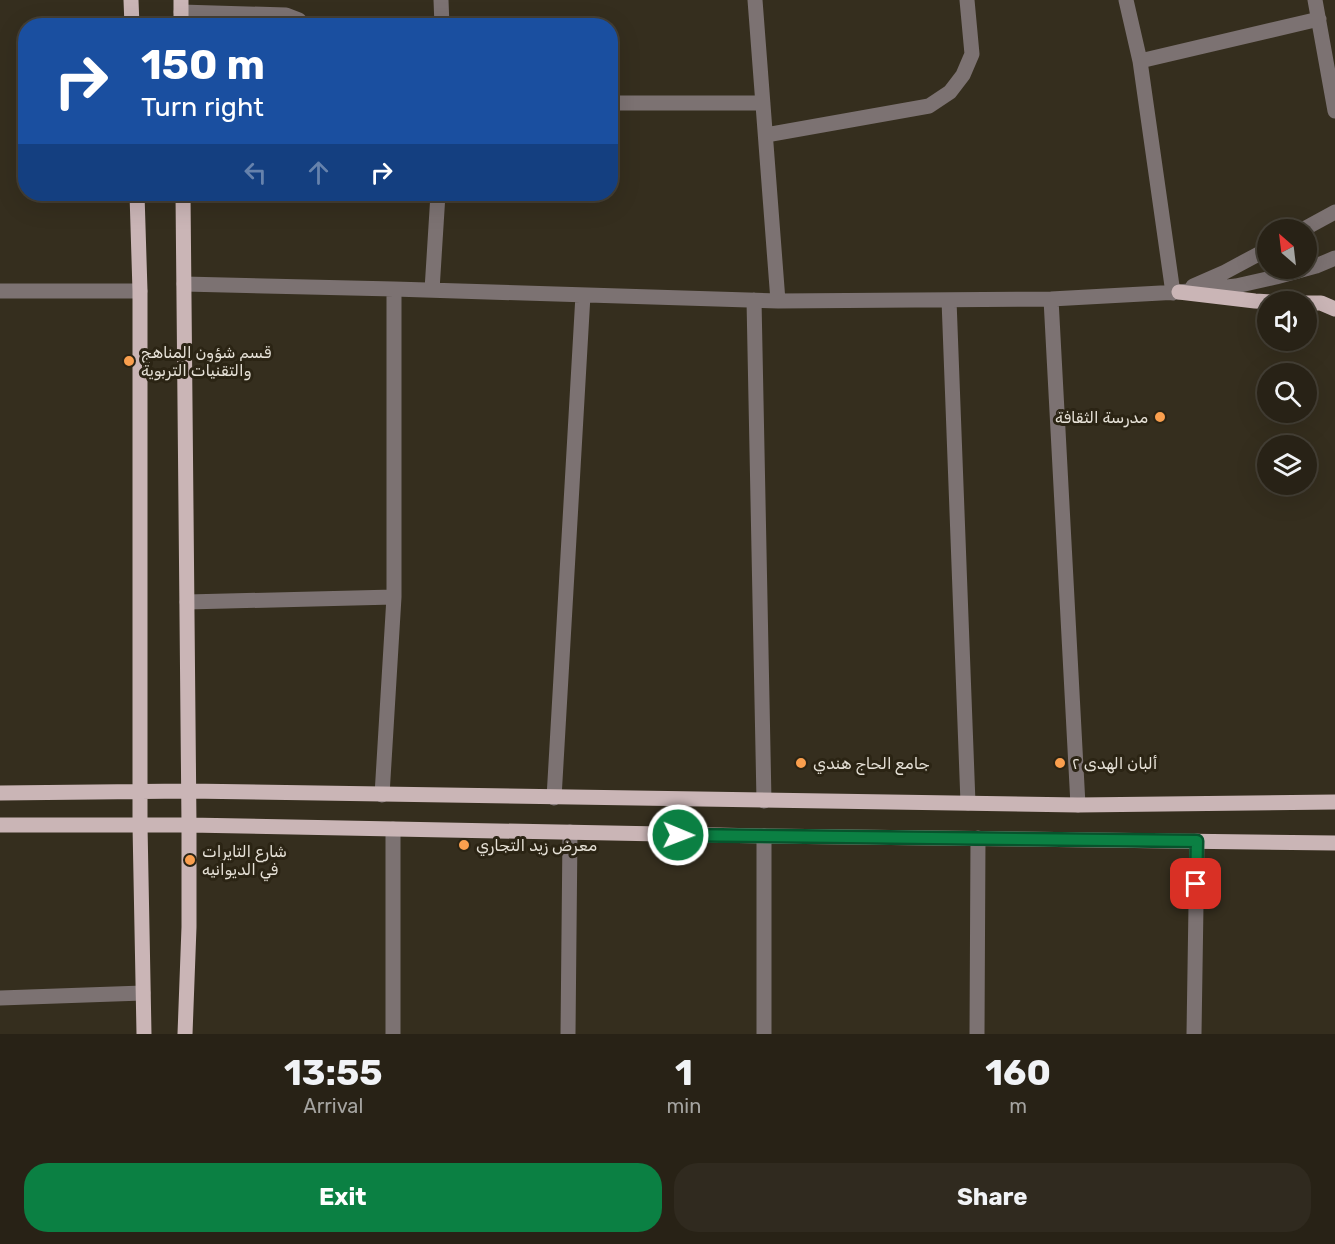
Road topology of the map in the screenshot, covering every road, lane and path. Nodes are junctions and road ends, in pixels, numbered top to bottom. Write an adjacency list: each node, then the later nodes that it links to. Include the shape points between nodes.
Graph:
1 (131, 0): 8 (main road)
2 (441, 0): 10 (street)
3 (967, 0): 16 (street, via 972,54 950,92 929,106)
4 (1126, 0): 12 (street)
5 (1315, 0): 11 (street)
6 (760, 1): 14 (street)
7 (181, 12): 9 (street)
8 (132, 18)
9 (294, 18)
10 (442, 18)
11 (1319, 19): 12 (street); 15 (street)
12 (1140, 61): 29 (street)
13 (618, 103): 14 (street)
14 (763, 104): 16 (street)
15 (1335, 111)
16 (766, 135): 34 (street)
17 (137, 201): 28 (main road)
18 (183, 201): 24 (main road)
19 (438, 201): 26 (street)
20 (1335, 212): 21 (street)
21 (1317, 222)
22 (1257, 255): 29 (street)
23 (1335, 258): 29 (street, via 1236,286)
24 (184, 284): 25 (street); 39 (main road)
25 (394, 289): 26 (street); 38 (street)
26 (432, 290): 30 (street)
27 (0, 291): 28 (street)
28 (140, 291): 40 (main road)
29 (1176, 292): 31 (street); 35 (main road)
30 (583, 295): 32 (street); 44 (street)
31 (1051, 299): 33 (street); 48 (street)
32 (754, 300): 34 (street); 45 (street)
33 (949, 300): 34 (street); 47 (street)
34 (778, 301)
35 (1257, 301)
36 (1317, 303): 37 (main road)
37 (1335, 309)
38 (394, 597): 39 (street); 43 (street)
39 (187, 602): 41 (main road)
40 (141, 791): 41 (main road); 42 (main road); 50 (main road)
41 (188, 791): 43 (main road); 51 (main road)
42 (0, 793)
43 (382, 795): 44 (main road)
44 (554, 798): 45 (main road)
45 (764, 801): 47 (main road)
46 (1335, 802): 48 (main road)
47 (968, 803): 48 (main road)
48 (1078, 805)
49 (0, 825): 50 (main road)
50 (141, 825): 51 (main road); 58 (main road)
51 (189, 825): 52 (main road); 61 (main road)
52 (393, 829): 53 (main road); 62 (street)
53 (570, 832): 54 (main road); 63 (street)
54 (764, 836): 55 (main road); 64 (street)
55 (978, 838): 56 (main road); 65 (street)
56 (1197, 841): 57 (main road); 66 (street)
57 (1335, 843)
58 (143, 993): 59 (street); 60 (main road)
59 (0, 998)
60 (144, 1034)
61 (185, 1034)
62 (393, 1034)
63 (568, 1034)
64 (764, 1034)
65 (977, 1034)
66 (1194, 1034)

